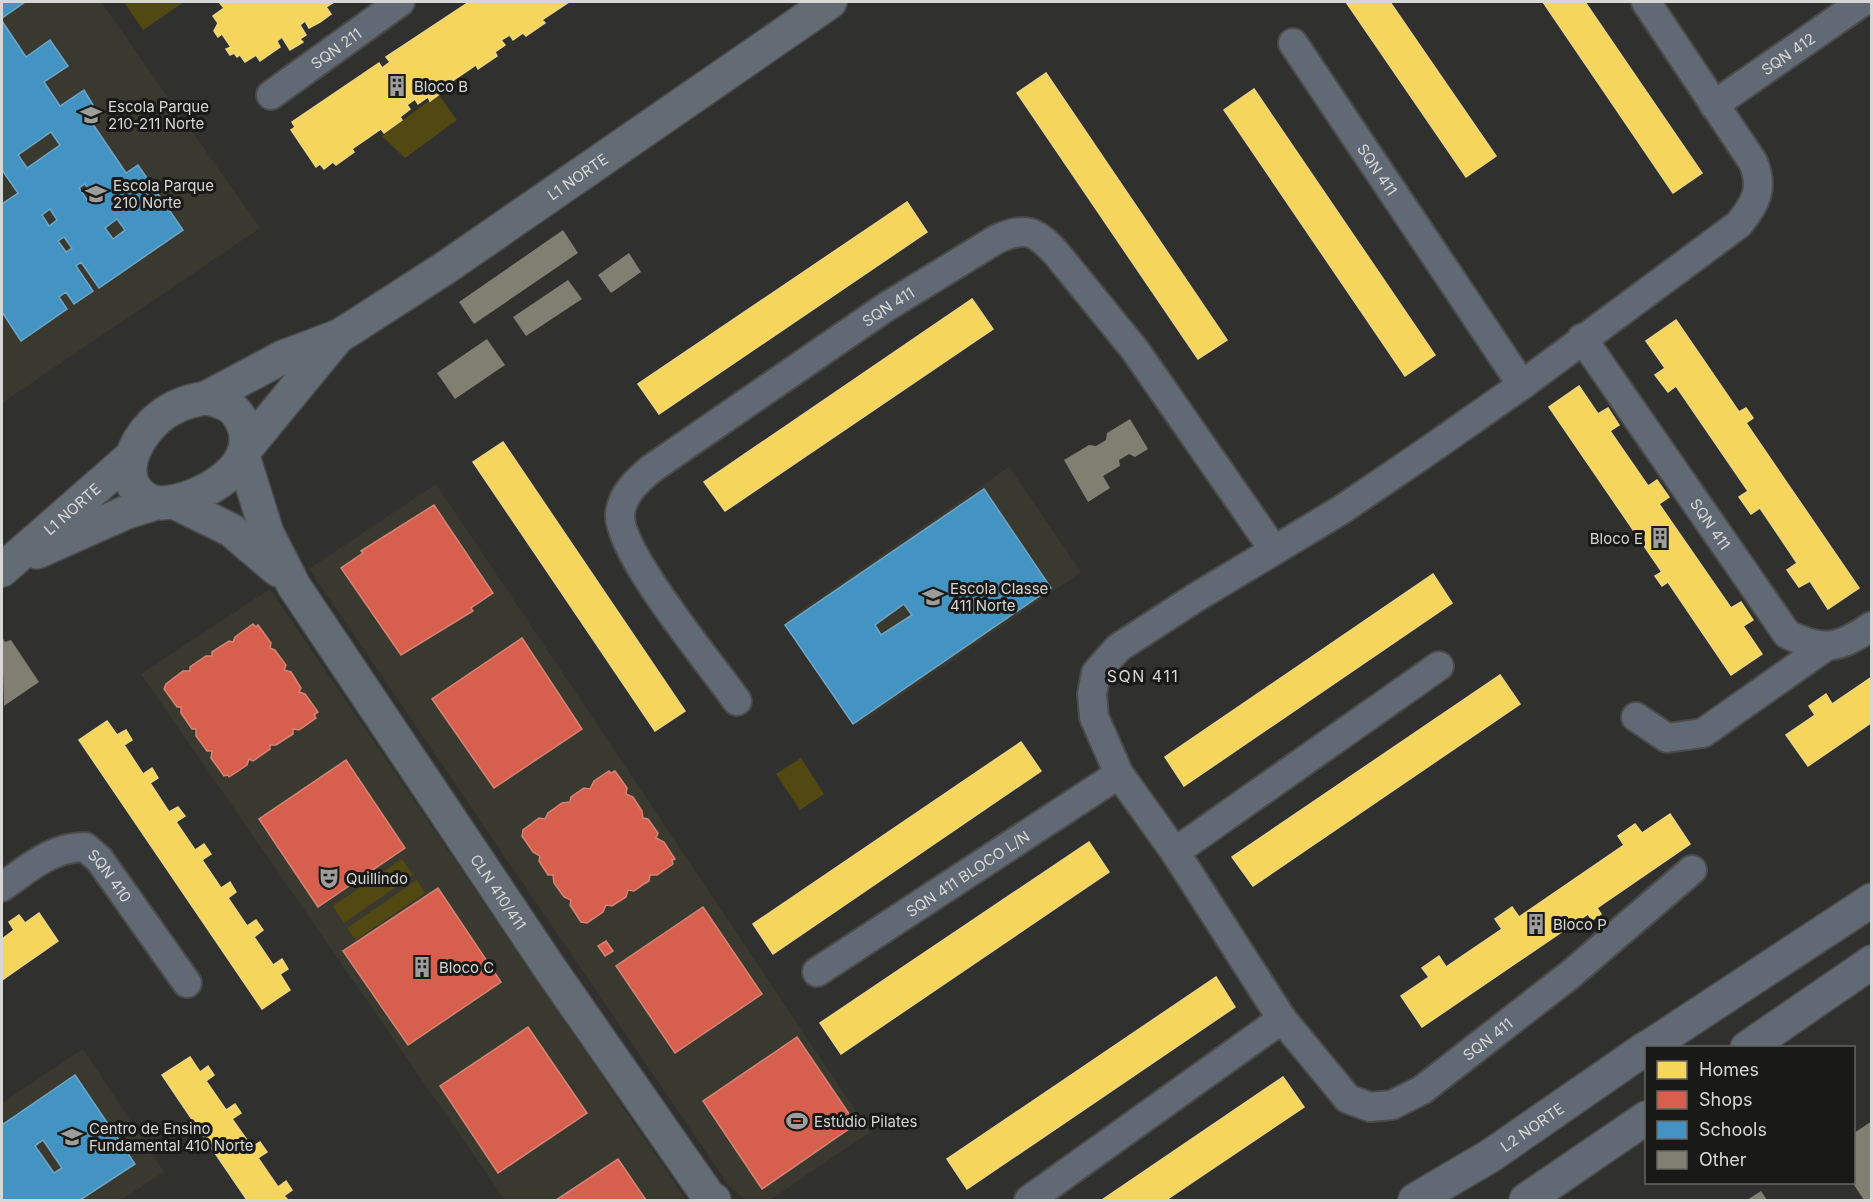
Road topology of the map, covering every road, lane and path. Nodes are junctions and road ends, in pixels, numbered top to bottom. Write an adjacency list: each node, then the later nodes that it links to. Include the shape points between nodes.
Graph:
1 (400, 2): 6 (street, SQN 211)
2 (1646, 2): 7 (street, SQN 411)
3 (1862, 2): 7 (street, SQN 412)
4 (827, 6): 8 (street, L1 NORTE, via 445,268)
5 (1293, 43): 10 (street, SQN 411)
6 (271, 95)
7 (1714, 105): 9 (street, SQN 411, via 1759,175 1760,188 1754,206 1739,224)
8 (339, 336): 11 (street, L1 NORTE, via 283,357); 12 (street, L1 NORTE)
9 (1582, 338): 10 (street, SQN 411); 19 (street, SQN 411, via 1786,634)
10 (1522, 385): 15 (street, SQN 411, via 1341,510)
11 (206, 398): 12 (street, via 223,401 238,413 246,430); 13 (street, via 182,402 168,411 153,423)
12 (245, 451): 14 (street, via 219,482); 17 (street, CLN 410/411, via 267,533)
13 (131, 457): 14 (street, via 129,473 133,488 144,497); 16 (street, L1 NORTE)
14 (165, 503): 16 (street, L1 NORTE, via 107,520); 17 (street, CLN 410/411, via 199,512 231,530)
15 (1274, 550): 21 (street, SQN 411, via 1135,350 1063,262 1042,238 1027,231 1013,232 886,307 651,470 624,498 620,513 622,532 634,559); 23 (street, SQN 411, via 1118,648 1096,673 1092,694 1094,717)
16 (8, 566)
17 (294, 586): 36 (street, CLN 410/411, via 551,970)
18 (1872, 626): 19 (street, via 1840,645)
19 (1825, 647): 22 (street, via 1703,733 1667,738)
20 (1439, 666): 24 (street)
21 (737, 701)
22 (1636, 717)
23 (1119, 774): 24 (street, SQN 411); 29 (street, SQN 411 BLOCO L/N)
24 (1175, 852): 31 (street, SQN 411)
25 (1692, 870): 31 (street, SQN 411, via 1571,974 1431,1083 1392,1105 1370,1107 1348,1099)
26 (2, 887): 30 (street, SQN 410, via 51,853 85,847 105,867)
27 (1872, 900): 32 (main road, L2 NORTE)
28 (1872, 962): 33 (main road)
29 (817, 972)
30 (187, 983)
31 (1282, 1019): 37 (street)
32 (1650, 1046)
33 (1748, 1046)
34 (1645, 1049): 38 (main road, L2 NORTE, via 1490,1156)
35 (1645, 1119): 39 (main road)
36 (711, 1199)
37 (1029, 1200)
38 (1415, 1200)
39 (1527, 1200)

